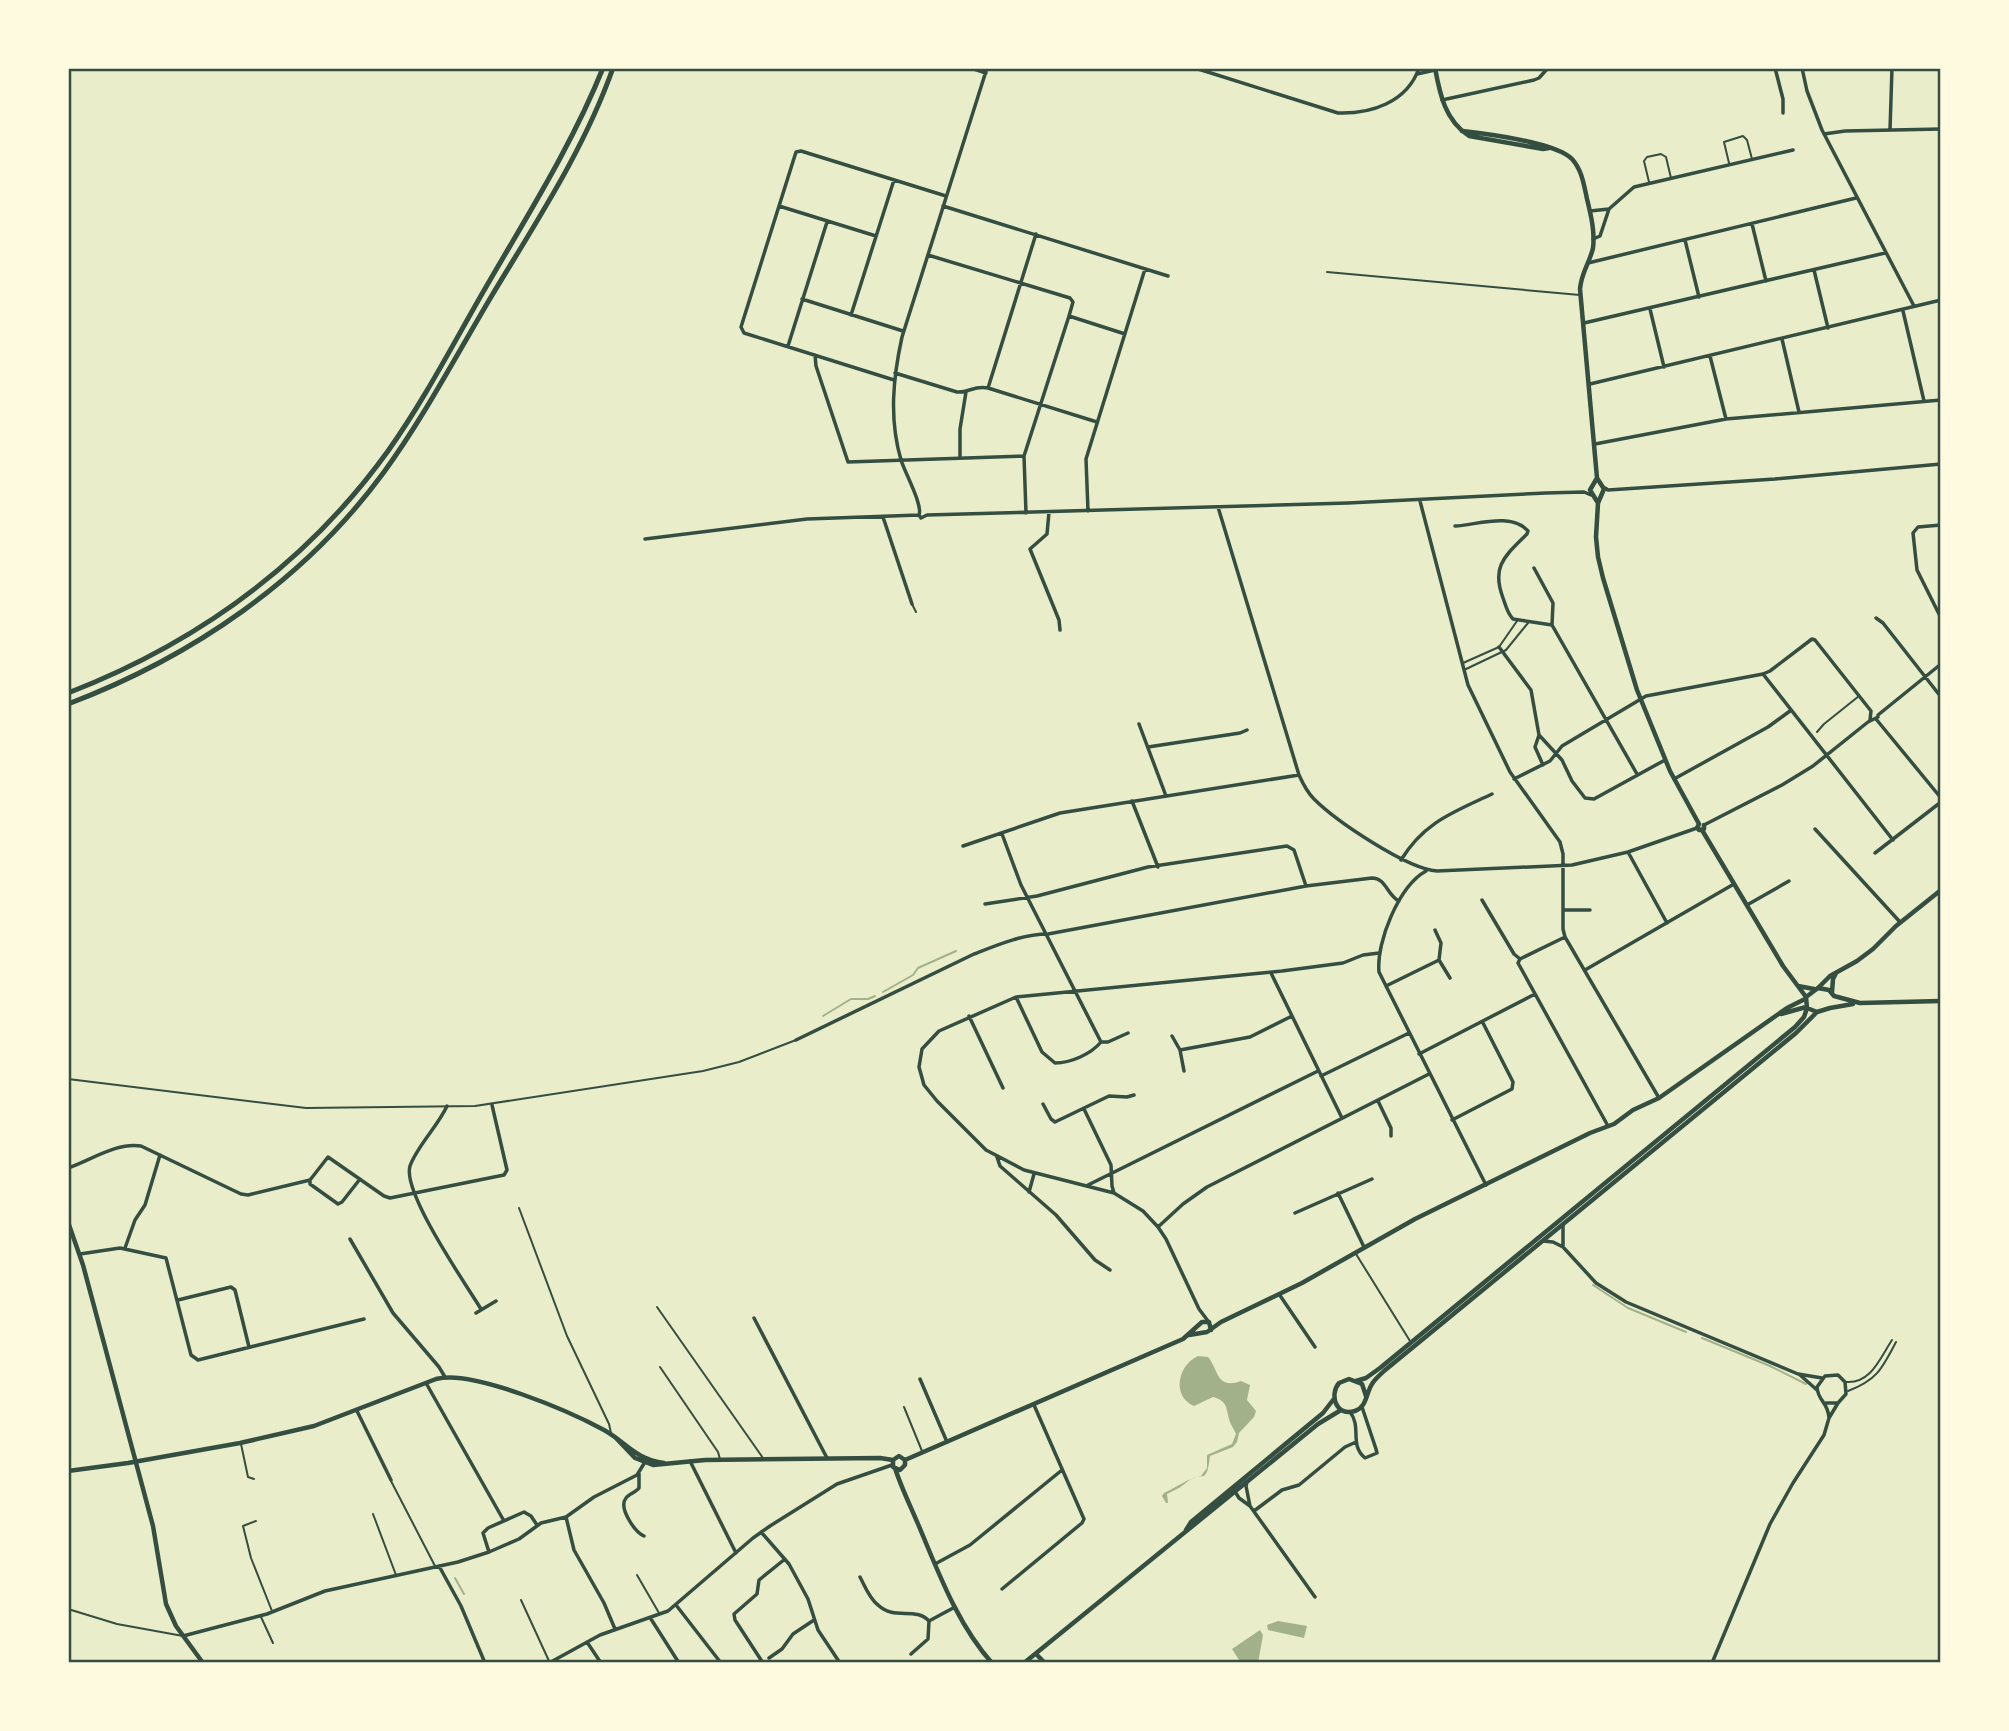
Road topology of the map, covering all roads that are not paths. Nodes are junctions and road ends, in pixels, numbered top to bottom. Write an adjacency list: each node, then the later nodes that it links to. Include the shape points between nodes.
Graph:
1 (603, 68): 111 (highway, via 564,151 414,411 345,504 294,557 230,608 153,655)
2 (613, 68): 115 (highway, via 587,132 534,228 417,424 360,501 306,558 238,615 163,662)
3 (971, 68): 13 (street)
4 (1195, 68): 14 (street, via 1353,114 1398,98)
5 (1419, 68): 14 (street)
6 (1548, 68): 15 (street, via 1539,78)
7 (1630, 68): 8 (street)
8 (1710, 68)
9 (1775, 68): 16 (street)
10 (1802, 68): 19 (street)
11 (1892, 68): 18 (street)
12 (1435, 69): 14 (street); 15 (main road)
13 (986, 70): 26 (street)
14 (1417, 74)
15 (1442, 100): 31 (main road, via 1448,116 1462,131 1563,152 1581,173)
16 (1783, 113)
17 (1941, 129): 18 (street)
18 (1890, 130): 19 (street)
19 (1824, 134): 27 (street)
20 (1793, 150): 21 (street)
21 (1752, 159): 22 (street); 22 (lane, via 1743,136 1724,142)
22 (1729, 164): 23 (street)
23 (1671, 178): 25 (street); 25 (lane, via 1661,154 1644,161)
24 (894, 180): 26 (street); 28 (street, via 799,151); 35 (street)
25 (1649, 183): 30 (street, via 1626,192)
26 (946, 196): 29 (street)
27 (1856, 198): 33 (street); 38 (street)
28 (779, 206): 32 (street); 61 (street, via 741,330)
29 (943, 206): 34 (street); 39 (street)
30 (1609, 209): 31 (street); 36 (street, via 1600,236)
31 (1590, 212): 36 (main road)
32 (827, 222): 35 (street); 49 (street)
33 (1752, 224): 37 (street); 45 (street)
34 (1036, 234): 41 (street); 46 (street)
35 (876, 236): 54 (street)
36 (1593, 239): 40 (main road)
37 (1685, 240): 40 (street); 48 (street)
38 (1885, 253): 42 (street); 51 (street)
39 (928, 255): 46 (street); 58 (street)
40 (1586, 264): 47 (main road)
41 (1145, 270): 44 (street); 59 (street)
42 (1814, 270): 45 (street); 57 (street)
43 (1327, 272): 47 (lane)
44 (1168, 276)
45 (1766, 281): 48 (street)
46 (1021, 283): 55 (street, via 1070,298); 68 (street)
47 (1581, 295): 56 (main road)
48 (1699, 297): 52 (street)
49 (802, 299): 54 (street); 61 (street)
50 (1941, 300): 51 (street)
51 (1914, 306): 53 (street)
52 (1650, 309): 56 (street); 64 (street)
53 (1903, 311): 57 (street); 71 (street)
54 (851, 314): 58 (street)
55 (1069, 316): 59 (street); 72 (street)
56 (1584, 323): 67 (main road)
57 (1828, 328): 60 (street)
58 (903, 331): 65 (street)
59 (1125, 334): 75 (street)
60 (1782, 339): 63 (street); 73 (street)
61 (788, 346): 62 (street)
62 (815, 355): 66 (street); 79 (street, via 848,462)
63 (1710, 356): 64 (street); 74 (street)
64 (1664, 367): 67 (street)
65 (895, 373): 66 (street); 69 (street)
66 (894, 380): 79 (street, via 894,427)
67 (1590, 384): 76 (main road)
68 (988, 388): 69 (street, via 972,387); 72 (street)
69 (966, 392): 78 (street)
70 (1941, 400): 71 (street)
71 (1924, 401): 73 (street)
72 (1040, 405): 75 (street); 77 (street)
73 (1799, 413): 74 (street)
74 (1726, 419): 76 (street)
75 (1097, 422): 87 (street, via 1086,462)
76 (1595, 444): 81 (main road)
77 (1024, 456): 78 (street); 90 (street)
78 (960, 458): 79 (street)
79 (901, 460): 89 (street)
80 (1941, 464): 81 (street)
81 (1600, 489): 82 (street); 83 (main road); 83 (main road); 85 (main road)
82 (1584, 492): 83 (street); 84 (street)
83 (1592, 496): 85 (main road)
84 (1420, 500): 86 (street); 106 (street)
85 (1598, 503): 114 (main road, via 1598,557)
86 (1218, 507): 87 (street); 129 (street)
87 (1088, 511): 88 (street)
88 (1049, 512): 90 (street); 103 (street, via 1047,534 1030,549)
89 (920, 513): 90 (street); 91 (street)
90 (1026, 513)
91 (883, 517): 94 (street, via 807,519); 96 (street)
92 (1455, 526): 100 (street, via 1501,521 1528,531 1499,566 1497,577 1509,615)
93 (1941, 526): 99 (street, via 1918,527 1913,533 1920,579)
94 (645, 539)
95 (1534, 568): 102 (street, via 1553,603)
96 (912, 604): 97 (lane)
97 (916, 612)
98 (1876, 618): 110 (street)
99 (1941, 618)
100 (1517, 620): 101 (street); 104 (lane)
101 (1528, 623): 102 (street); 105 (lane)
102 (1552, 625): 118 (street)
103 (1060, 630)
104 (1499, 647): 105 (street); 106 (lane)
105 (1502, 652): 108 (lane); 122 (street, via 1531,690)
106 (1461, 663): 108 (street)
107 (1941, 664): 110 (street)
108 (1463, 670): 130 (street)
109 (1763, 674): 112 (street, via 1815,640); 114 (street); 116 (street)
110 (1924, 677): 113 (street); 117 (street)
111 (68, 693)
112 (1859, 696): 117 (street); 121 (lane)
113 (1941, 697)
114 (1641, 699): 118 (street); 126 (main road)
115 (68, 704)
116 (1790, 710): 125 (street); 131 (street)
117 (1875, 716): 125 (street); 134 (street)
118 (1606, 719): 124 (street); 128 (street)
119 (1139, 724): 123 (street)
120 (1247, 730): 123 (street)
121 (1817, 732)
122 (1539, 735): 124 (street); 127 (street, via 1535,747)
123 (1148, 747): 133 (street)
124 (1556, 752): 127 (street); 128 (street, via 1585,798 1594,799)
125 (1826, 756): 136 (street); 139 (street)
126 (1665, 760): 128 (street); 131 (main road)
127 (1543, 766): 130 (street)
128 (1637, 774)
129 (1299, 775): 133 (street); 143 (street, via 1320,804)
130 (1514, 779): 144 (street, via 1559,837)
131 (1674, 779): 136 (main road)
132 (1492, 793): 143 (street, via 1429,825)
133 (1166, 796): 135 (street)
134 (1941, 800): 139 (street)
135 (1132, 801): 138 (street, via 1060,813); 145 (street)
136 (1701, 827): 141 (street); 148 (main road)
137 (1815, 829): 158 (street)
138 (1002, 834): 140 (street); 151 (street)
139 (1893, 840): 142 (street)
140 (963, 846)
141 (1628, 852): 144 (street); 159 (street)
142 (1875, 853)
143 (1401, 860): 146 (street)
144 (1563, 866): 146 (street); 156 (street)
145 (1158, 867): 149 (street, via 1287,846 1294,850); 151 (street)
146 (1428, 870): 153 (street)
147 (1789, 881): 155 (street)
148 (1735, 883): 155 (main road); 159 (street)
149 (1306, 886): 153 (street, via 1377,878); 161 (street)
150 (1941, 890): 158 (main road)
151 (1027, 897): 154 (street); 161 (street)
152 (1482, 900): 165 (street)
153 (1399, 901): 163 (street)
154 (985, 904)
155 (1747, 905): 172 (main road)
156 (1563, 910): 157 (street); 162 (street)
157 (1590, 910)
158 (1900, 922): 169 (main road, via 1863,957)
159 (1667, 923): 168 (street)
160 (1435, 930): 166 (street, via 1441,943)
161 (1048, 934): 175 (street); 192 (street, via 974,954)
162 (1565, 937): 165 (street); 168 (street)
163 (1379, 953): 164 (street); 167 (street)
164 (1363, 955): 167 (street); 170 (street, via 1343,963)
165 (1520, 959): 176 (street)
166 (1439, 960): 171 (street); 173 (street)
167 (1378, 962): 173 (street)
168 (1585, 970): 203 (street)
169 (1837, 972): 174 (main road); 177 (main road)
170 (1270, 973): 175 (street); 187 (street)
171 (1450, 978)
172 (1796, 984): 174 (main road); 179 (main road)
173 (1386, 986): 190 (street)
174 (1816, 988): 177 (main road); 179 (main road)
175 (1075, 991): 178 (street); 193 (street)
176 (1535, 994): 188 (street); 211 (street)
177 (1833, 994): 181 (main road); 183 (main road)
178 (1016, 997): 186 (street); 193 (street, via 1042,1052 1055,1063 1093,1050)
179 (1805, 998): 182 (main road); 185 (main road)
180 (1941, 1002): 181 (main road)
181 (1860, 1003): 183 (main road)
182 (1807, 1008): 184 (main road); 185 (main road); 255 (main road, via 1795,1027)
183 (1830, 1008): 184 (main road)
184 (1817, 1012): 230 (main road)
185 (1781, 1014): 203 (main road)
186 (969, 1016): 201 (street); 214 (street, via 929,1039 919,1067 924,1085)
187 (1292, 1017): 194 (street, via 1250,1037); 197 (street)
188 (1483, 1023): 195 (street); 210 (street, via 1513,1082 1512,1089)
189 (1128, 1033): 193 (street)
190 (1409, 1033): 195 (street); 199 (street)
191 (1172, 1036): 194 (street)
192 (796, 1040): 206 (lane, via 720,1067)
193 (1100, 1043)
194 (1180, 1050): 196 (street)
195 (1419, 1054): 198 (street)
196 (1184, 1071)
197 (1318, 1071): 199 (street); 216 (street)
198 (1429, 1074): 204 (street); 210 (street)
199 (1321, 1076): 209 (street)
200 (68, 1079): 207 (lane, via 306,1108)
201 (1003, 1088)
202 (1133, 1095): 208 (street, via 1109,1096)
203 (1659, 1098): 211 (main road)
204 (1378, 1101): 209 (street); 212 (street)
205 (1043, 1104): 208 (street, via 1055,1122)
206 (492, 1105): 207 (lane); 226 (street, via 506,1173)
207 (447, 1106): 226 (street, via 411,1164)
208 (1084, 1109): 216 (street)
209 (1342, 1118): 231 (street, via 1206,1187)
210 (1452, 1120): 221 (street)
211 (1608, 1127): 221 (main road)
212 (1391, 1136)
213 (160, 1155): 215 (street, via 132,1144); 220 (street, via 244,1195); 236 (street, via 145,1205)
214 (997, 1157): 217 (street); 223 (street, via 1000,1166)
215 (68, 1168)
216 (1113, 1172): 222 (street); 224 (street)
217 (1034, 1173): 222 (street); 223 (street)
218 (359, 1179): 220 (street, via 328,1157); 220 (street, via 338,1204); 226 (street, via 390,1198)
219 (1372, 1179): 225 (street)
220 (310, 1180)
221 (1486, 1185): 234 (main road)
222 (1086, 1186): 224 (street)
223 (1029, 1192): 239 (street)
224 (1114, 1193): 231 (street, via 1137,1206)
225 (1338, 1193): 228 (street); 234 (street)
226 (414, 1194): 244 (street)
227 (519, 1208): 280 (lane, via 567,1336)
228 (1295, 1213)
229 (68, 1223): 238 (main road)
230 (1564, 1223): 233 (main road); 235 (street)
231 (1158, 1227): 245 (street)
232 (350, 1239): 261 (street, via 393,1314)
233 (1541, 1242): 235 (street); 269 (main road, via 1383,1372)
234 (1364, 1247): 237 (main road)
235 (1563, 1247): 260 (street, via 1596,1283 1626,1302)
236 (125, 1248): 238 (street); 241 (street, via 166,1258)
237 (1355, 1252): 240 (main road); 255 (lane)
238 (80, 1254): 290 (main road)
239 (1110, 1270)
240 (1279, 1294): 250 (main road); 258 (street)
241 (178, 1300): 257 (street, via 191,1355 198,1360); 257 (street, via 231,1287)
242 (496, 1301): 244 (street)
243 (657, 1307): 286 (lane)
244 (481, 1309): 246 (street)
245 (1199, 1309): 249 (street); 251 (street)
246 (476, 1312)
247 (754, 1318): 285 (street)
248 (363, 1319): 257 (street)
249 (1208, 1322): 250 (main road); 251 (main road); 252 (main road)
250 (1221, 1322): 252 (main road)
251 (1200, 1324): 252 (main road, via 1200,1330); 253 (main road)
252 (1208, 1331): 253 (main road)
253 (1189, 1335): 273 (main road)
254 (1892, 1340): 265 (lane, via 1868,1376)
255 (1411, 1342): 264 (main road)
256 (1896, 1342): 268 (lane, via 1875,1377)
257 (249, 1347)
258 (1315, 1347)
259 (660, 1367): 287 (lane)
260 (1798, 1374): 262 (street); 267 (street)
261 (445, 1377): 266 (main road); 280 (main road, via 468,1378 506,1390)
262 (1822, 1378): 265 (street, via 1835,1374); 267 (street)
263 (920, 1379): 283 (street)
264 (1356, 1381): 269 (main road); 270 (main road, via 1339,1383)
265 (1845, 1382): 268 (street)
266 (426, 1383): 277 (main road); 308 (street)
267 (1817, 1390): 271 (street)
268 (1847, 1392): 272 (street)
269 (1366, 1396): 275 (main road)
270 (1334, 1399): 276 (main road); 297 (main road)
271 (1826, 1403): 272 (street); 279 (street)
272 (1838, 1403): 279 (street)
273 (1034, 1405): 283 (main road); 294 (street)
274 (904, 1407): 284 (lane)
275 (1362, 1407): 278 (main road); 281 (street, via 1377,1453 1365,1458)
276 (1342, 1410): 278 (main road); 300 (main road)
277 (357, 1411): 282 (main road); 299 (street)
278 (1350, 1412): 281 (street, via 1357,1425)
279 (1829, 1418): 351 (street, via 1824,1435 1770,1524)
280 (612, 1435): 291 (main road)
281 (1356, 1442): 304 (street, via 1299,1485 1282,1490)
282 (240, 1443): 290 (main road); 298 (lane, via 248,1477)
283 (947, 1443): 284 (main road)
284 (923, 1452): 288 (main road)
285 (827, 1458): 286 (main road); 292 (main road)
286 (764, 1459): 287 (main road)
287 (720, 1460): 289 (main road)
288 (905, 1460): 292 (main road, via 899,1456); 293 (main road)
289 (690, 1461): 291 (main road); 314 (street)
290 (137, 1462): 295 (main road); 334 (main road, via 158,1547 165,1601)
291 (645, 1462): 296 (street)
292 (893, 1464): 293 (main road); 301 (main road); 311 (street, via 837,1484)
293 (903, 1468): 301 (main road)
294 (1062, 1469): 316 (street, via 970,1545); 321 (street, via 1083,1521)
295 (68, 1471)
296 (639, 1473): 306 (street); 312 (street, via 639,1488 625,1499 624,1506 637,1532)
297 (1250, 1474): 302 (street); 310 (main road)
298 (254, 1479)
299 (391, 1480): 317 (lane)
300 (1247, 1482): 302 (main road); 303 (street)
301 (902, 1484): 316 (main road)
302 (1235, 1493): 303 (street); 310 (main road)
303 (1250, 1506): 304 (street)
304 (1254, 1511): 322 (street)
305 (373, 1514): 318 (lane)
306 (566, 1517): 309 (street); 333 (street, via 574,1550)
307 (256, 1521): 327 (lane, via 243,1526)
308 (504, 1521): 309 (street, via 524,1512); 313 (street, via 483,1533)
309 (537, 1526): 313 (street)
310 (1186, 1530): 338 (main road)
311 (761, 1532): 314 (street); 315 (street)
312 (644, 1536)
313 (489, 1552): 317 (street)
314 (736, 1553): 324 (street)
315 (785, 1559): 331 (street, via 808,1599); 347 (street, via 759,1580 757,1594 734,1614)
316 (935, 1564): 325 (main road)
317 (437, 1567): 318 (street); 343 (street, via 461,1606)
318 (396, 1575): 327 (street, via 325,1591)
319 (637, 1575): 328 (lane)
320 (859, 1577): 332 (street, via 880,1607 895,1614 918,1613)
321 (1002, 1589)
322 (1315, 1597)
323 (520, 1600): 340 (lane)
324 (676, 1605): 328 (street); 346 (street)
325 (956, 1607): 332 (street); 349 (main road)
326 (68, 1609): 334 (lane)
327 (272, 1612): 329 (street)
328 (660, 1615): 330 (street)
329 (261, 1616): 334 (street); 336 (lane)
330 (651, 1619): 333 (street); 345 (street)
331 (814, 1620): 339 (street); 348 (street)
332 (929, 1621): 337 (street, via 928,1639)
333 (615, 1629): 335 (street)
334 (183, 1636): 342 (main road)
335 (587, 1642): 340 (street); 344 (street)
336 (273, 1643)
337 (911, 1654)
338 (1037, 1654): 341 (main road); 350 (main road)
339 (769, 1658)
340 (549, 1662)
341 (1027, 1662)
342 (202, 1663)
343 (485, 1663)
344 (601, 1663)
345 (680, 1663)
346 (721, 1663)
347 (763, 1663)
348 (840, 1663)
349 (989, 1663)
350 (1045, 1663)
351 (1712, 1663)

